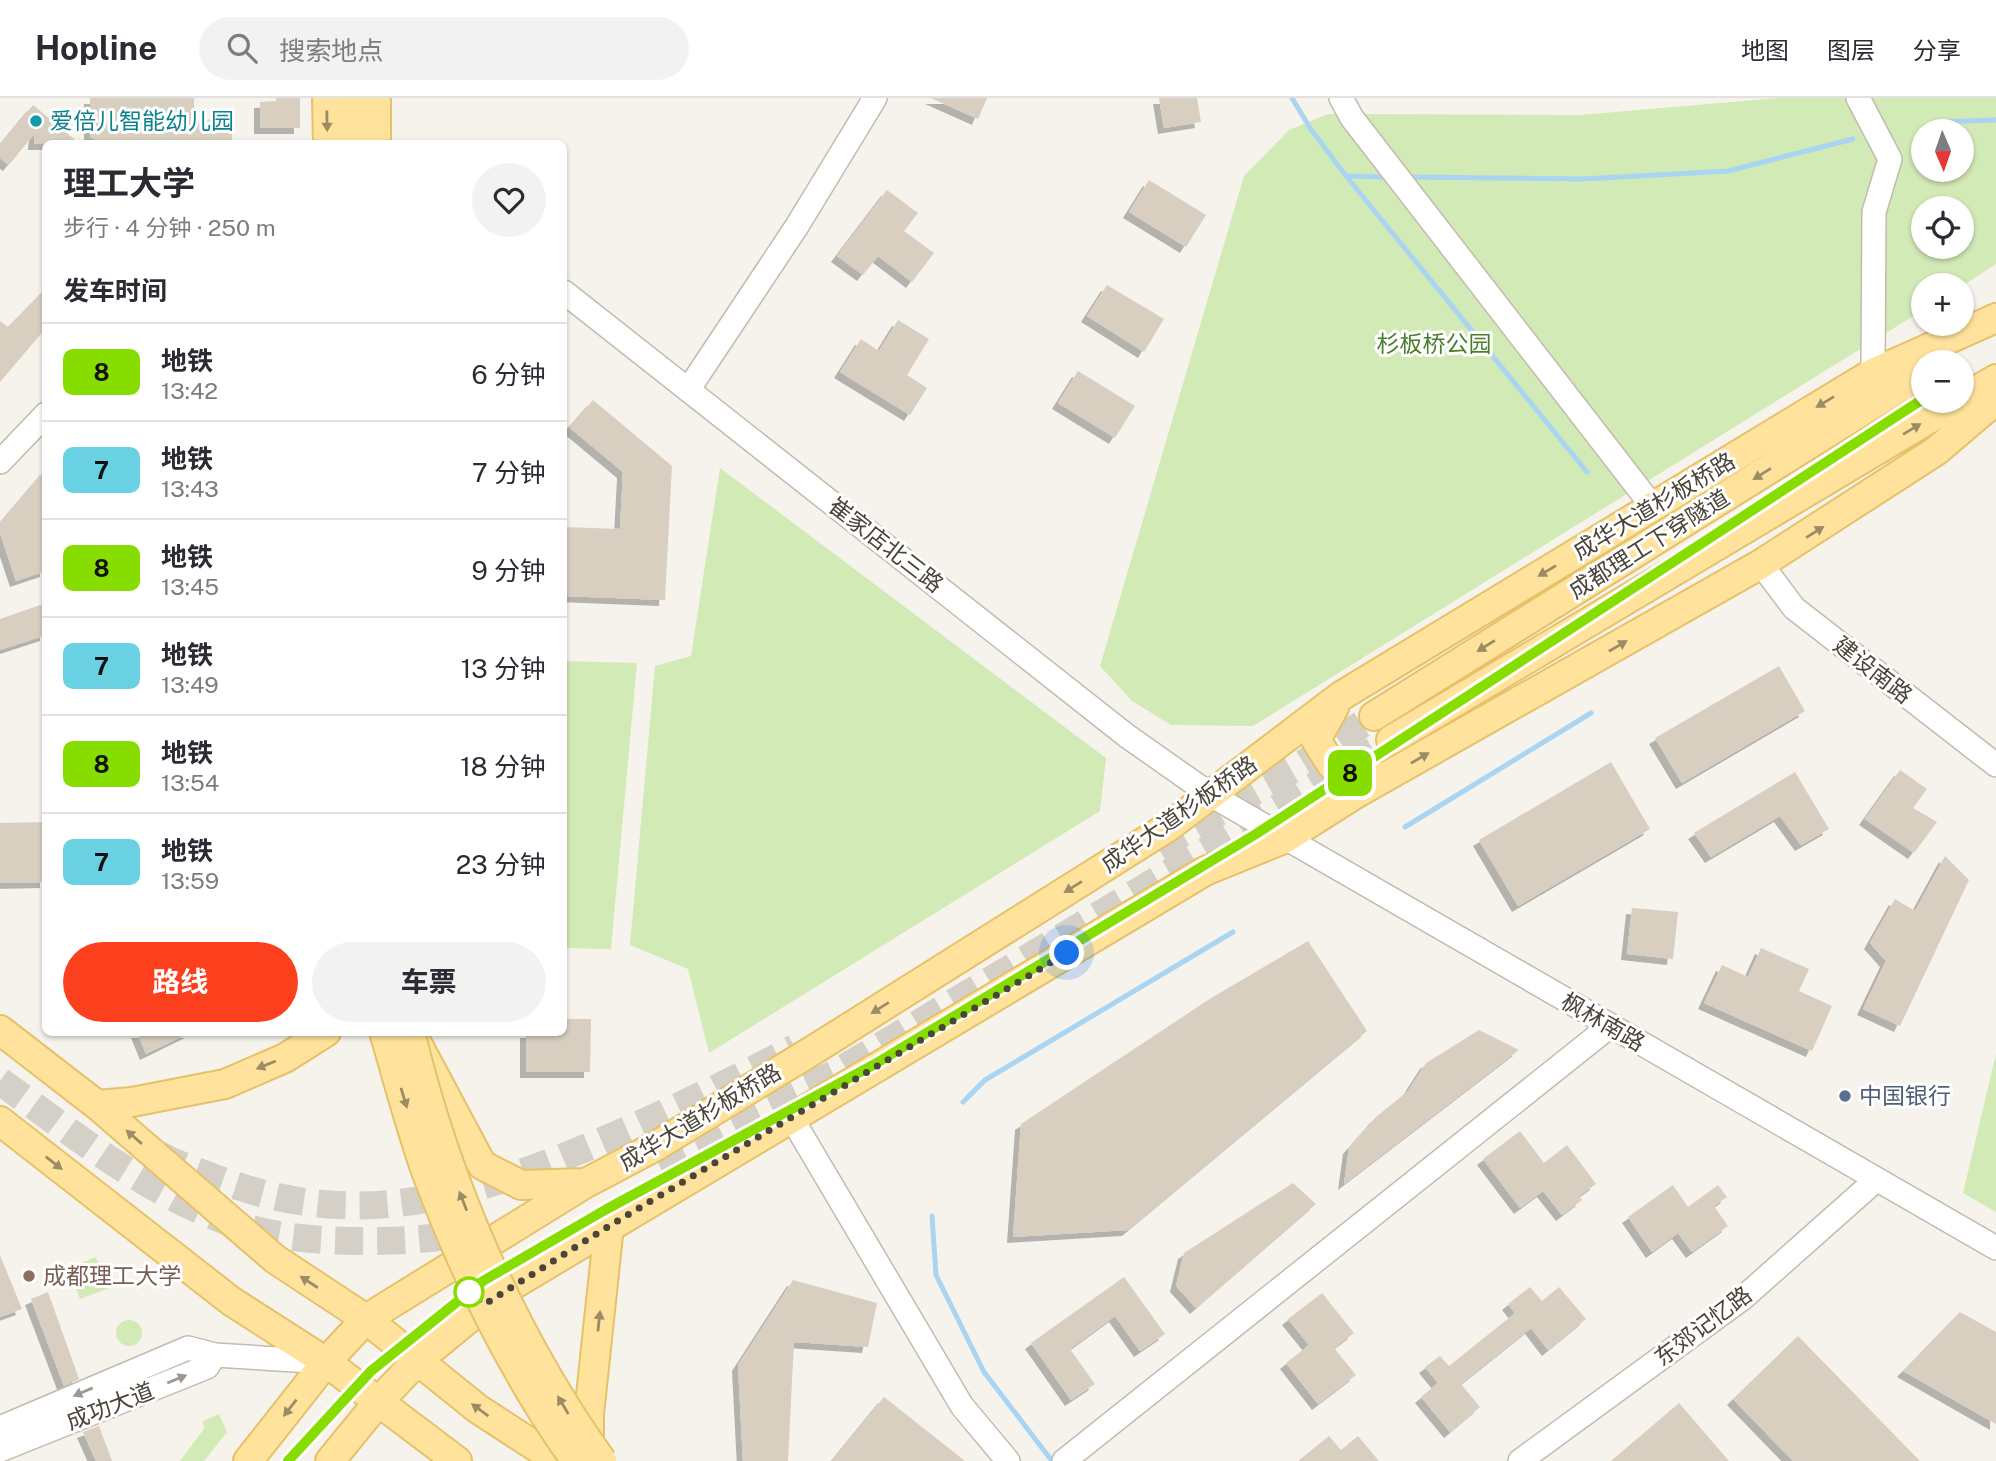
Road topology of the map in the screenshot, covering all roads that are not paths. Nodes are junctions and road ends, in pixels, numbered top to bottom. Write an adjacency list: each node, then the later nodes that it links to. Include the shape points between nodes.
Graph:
1 (327, 98): 8 (main road, one-way to 8)
2 (351, 98): 9 (main road)
3 (376, 98): 10 (main road)
4 (391, 98): 11 (main road)
5 (875, 98): 19 (street)
6 (1341, 98): 25 (street, via 1382,158)
7 (1858, 98): 16 (street, via 1890,159 1874,212)
8 (328, 140)
9 (352, 140)
10 (376, 140)
11 (391, 140)
12 (567, 294): 19 (street, 崔家店北三路)
13 (1996, 318): 16 (main road, 成华大道杉板桥路)
14 (1996, 328): 15 (main road)
15 (1960, 350)
16 (1873, 373): 25 (main road, 成华大道杉板桥路, one-way to 25)
17 (1996, 379): 20 (main road, 成都理工下穿隧道)
18 (1911, 380): 28 (main road, 成都理工下穿隧道, one-way to 28)
19 (688, 390): 32 (street, 崔家店北三路, via 1127,736)
20 (1974, 392)
21 (1996, 400): 26 (main road, 成华大道杉板桥路, one-way to 21, via 1936,451)
22 (1939, 413): 29 (main road, 成都理工下穿隧道, one-way to 22)
23 (42, 418): 24 (street)
24 (0, 463)
25 (1653, 507): 27 (main road, 成华大道杉板桥路, one-way to 27)
26 (1761, 564): 30 (street, 建设南路, via 1794,608); 31 (main road, 成华大道杉板桥路, one-way to 26)
27 (1341, 696): 31 (main road, via 1316,740 1331,764 1352,785); 32 (main road, 成华大道杉板桥路)
28 (1374, 716)
29 (1391, 740)
30 (1996, 765)
31 (1391, 774): 33 (main road, 成华大道杉板桥路)
32 (1211, 795): 33 (street, 枫林南路); 44 (main road, 成华大道杉板桥路, one-way to 44, via 1168,827 827,1041 656,1146)
33 (1286, 838): 34 (street, 枫林南路); 41 (main road, 成华大道杉板桥路, via 1205,871)
34 (1610, 1026): 43 (street, 枫林南路); 62 (street)
35 (0, 1030): 40 (main road)
36 (320, 1036): 40 (main road, one-way to 40, via 285,1058 225,1084)
37 (385, 1036): 58 (main road, one-way to 58, bridge, via 425,1169 455,1246 542,1414)
38 (413, 1036): 60 (main road, one-way to 38, bridge, via 562,1405 471,1220 424,1092)
39 (414, 1036): 44 (main road, via 482,1165 521,1185)
40 (97, 1105): 47 (main road, one-way to 40, via 275,1259)
41 (791, 1117): 45 (main road, 成华大道杉板桥路); 61 (street, via 962,1406)
42 (0, 1121): 50 (main road, one-way to 50, via 230,1301)
43 (1877, 1180): 46 (street, 枫林南路); 63 (street, 东郊记忆路, via 1743,1298)
44 (586, 1183): 47 (main road, 成华大道杉板桥路)
45 (609, 1226): 49 (main road, 成华大道杉板桥路, via 501,1292); 59 (main road, one-way to 45, via 589,1414)
46 (1996, 1248)
47 (366, 1319): 49 (main road); 50 (main road, 成华大道杉板桥路)
48 (215, 1355): 50 (street, 成功大道); 52 (street, 成功大道, one-way to 52, via 188,1348); 53 (street, 成功大道, one-way to 48, via 207,1367)
49 (418, 1360): 51 (main road, 成华大道杉板桥路); 57 (main road, one-way to 49, via 478,1409)
50 (326, 1362): 51 (main road); 54 (main road, 成华大道杉板桥路, one-way to 54)
51 (379, 1401): 55 (main road, 成华大道杉板桥路); 56 (main road)
52 (0, 1428)
53 (0, 1450)
54 (248, 1461)
55 (330, 1461)
56 (457, 1461)
57 (558, 1461)
58 (576, 1461)
59 (593, 1461)
60 (602, 1461)
61 (1008, 1461)
62 (1064, 1461)
63 (1520, 1461)

